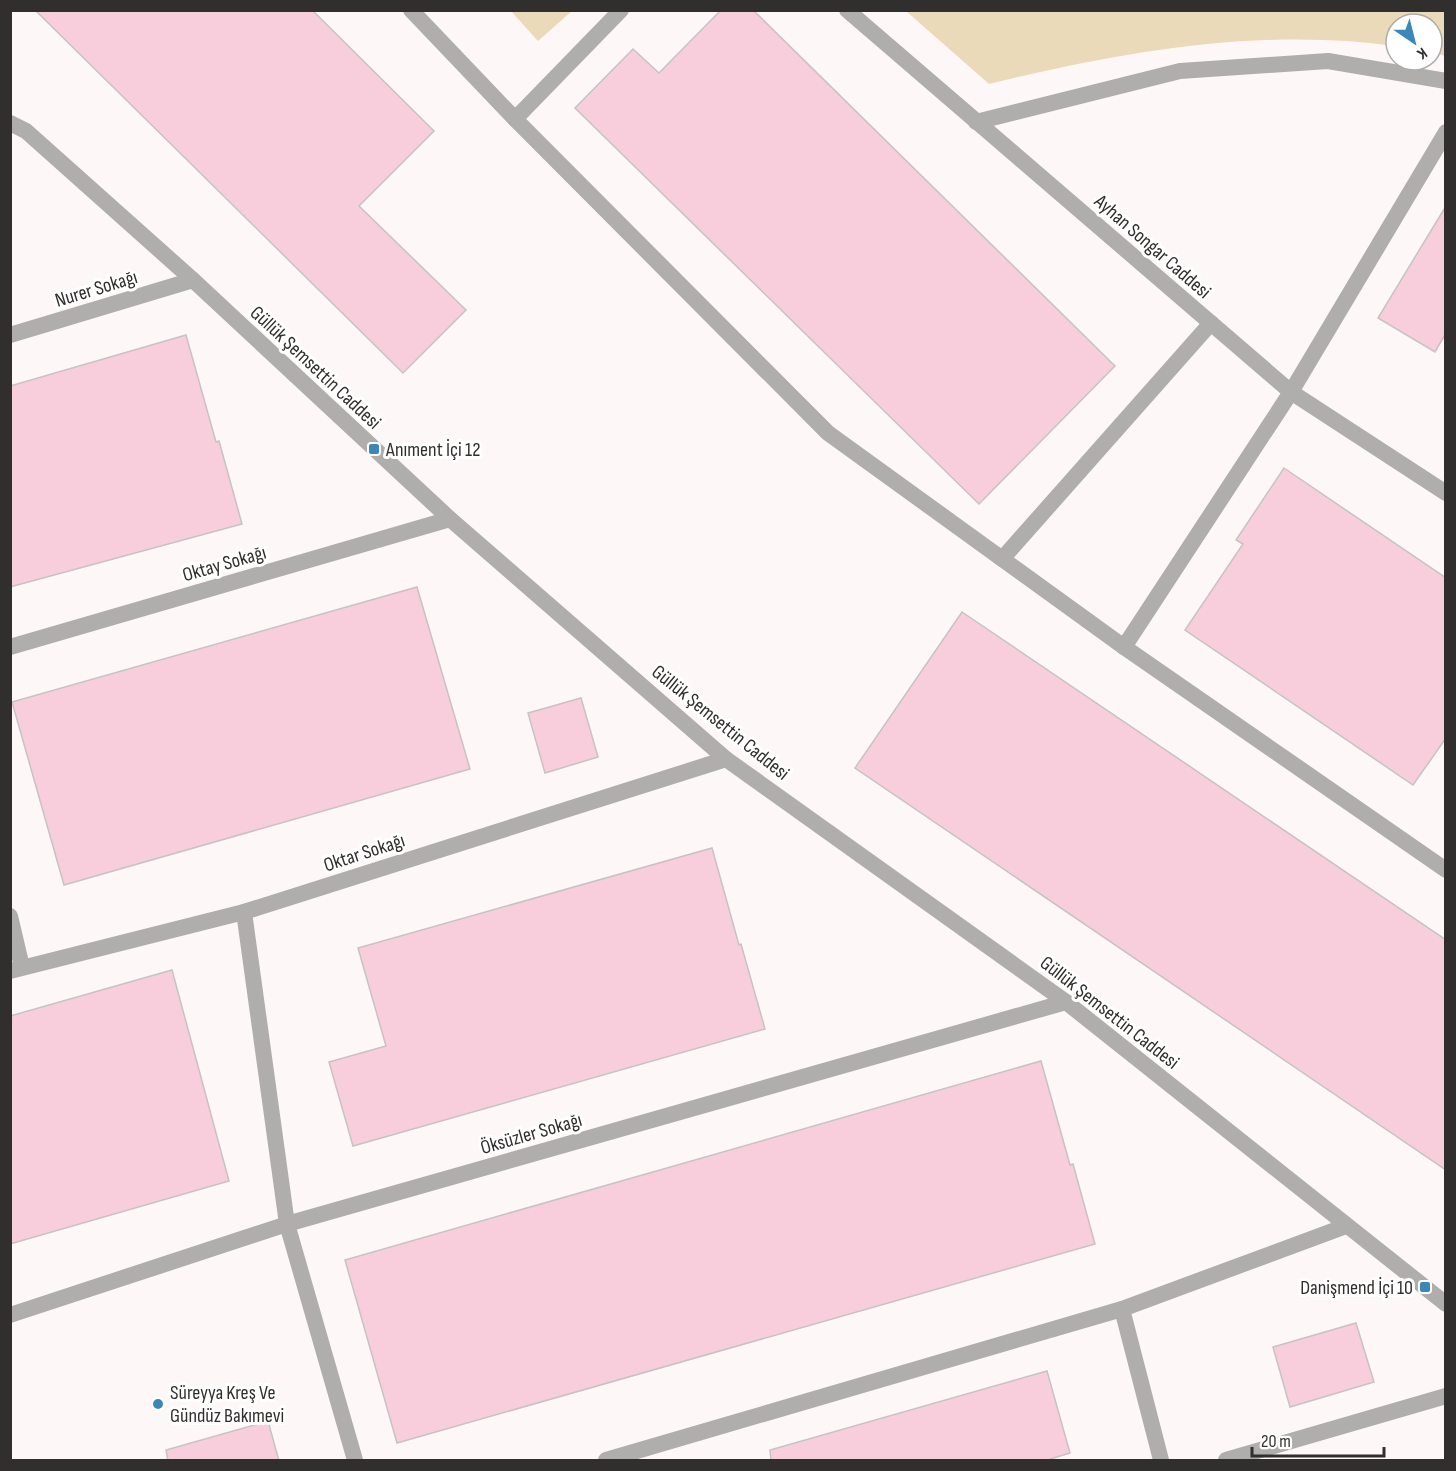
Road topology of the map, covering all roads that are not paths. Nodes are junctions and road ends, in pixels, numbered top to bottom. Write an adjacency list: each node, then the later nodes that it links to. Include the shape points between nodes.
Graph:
1 (411, 10): 5 (street)
2 (621, 10): 5 (street)
3 (847, 10): 6 (street, Ayhan Songar Caddesi)
4 (1446, 81): 6 (street, via 1328,61 1180,70)
5 (514, 119): 15 (street, via 828,433)
6 (976, 122): 10 (street, Ayhan Songar Caddesi)
7 (16, 130): 9 (street, Güllük Şemsettin Caddesi)
8 (1446, 132): 12 (street)
9 (193, 280): 11 (street, Nurer Sokağı); 14 (street, Güllük Şemsettin Caddesi)
10 (1210, 323): 12 (street, Ayhan Songar Caddesi); 15 (street)
11 (10, 335)
12 (1291, 392): 13 (street, Ayhan Songar Caddesi); 17 (street)
13 (1446, 493)
14 (450, 519): 16 (street, Oktay Sokağı); 18 (street, Güllük Şemsettin Caddesi)
15 (1002, 559): 17 (street)
16 (10, 646)
17 (1124, 648): 19 (street)
18 (726, 759): 20 (street, Oktar Sokağı); 23 (street, Güllük Şemsettin Caddesi)
19 (1446, 870)
20 (244, 912): 22 (street, Oktar Sokağı); 24 (street)
21 (10, 916): 22 (street)
22 (16, 969)
23 (1066, 1002): 24 (street, Öksüzler Sokağı); 25 (street, Güllük Şemsettin Caddesi)
24 (287, 1224): 28 (street, Öksüzler Sokağı); 31 (street)
25 (1347, 1226): 26 (street, Güllük Şemsettin Caddesi); 27 (street)
26 (1446, 1304)
27 (1122, 1309): 32 (street); 33 (street)
28 (10, 1316)
29 (1446, 1396): 30 (street)
30 (1229, 1460)
31 (355, 1461)
32 (606, 1461)
33 (1161, 1461)

